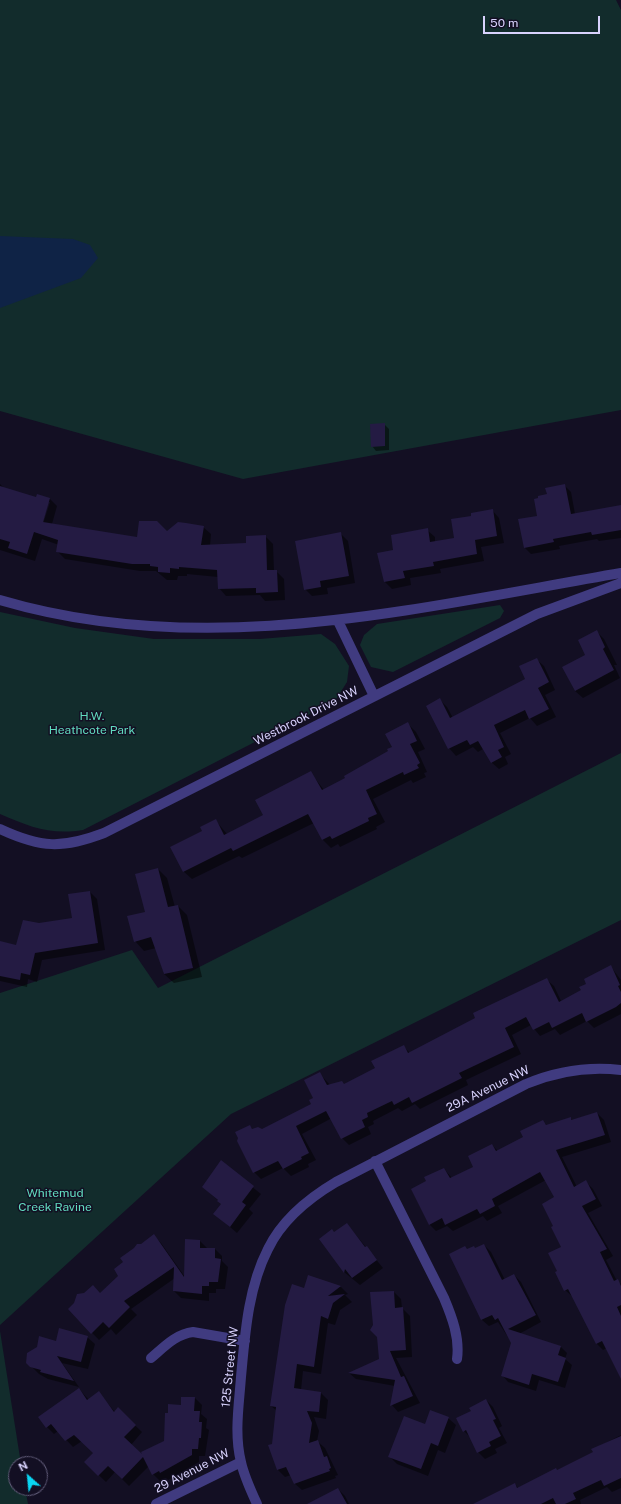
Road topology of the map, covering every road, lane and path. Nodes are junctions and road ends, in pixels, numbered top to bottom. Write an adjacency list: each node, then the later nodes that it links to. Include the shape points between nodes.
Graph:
1 (621, 573): 4 (street)
2 (621, 583): 5 (street, Westbrook Drive NW, via 538,614)
3 (0, 600): 4 (street, via 79,618 159,627 241,628)
4 (338, 621): 5 (street)
5 (374, 696): 6 (street, Westbrook Drive NW, via 86,840 69,844 47,844 26,840)
6 (0, 829)
7 (621, 1070): 8 (street, 29A Avenue NW, via 584,1069 548,1075)
8 (375, 1161): 9 (street, 29A Avenue NW, via 312,1197); 12 (street, via 451,1314 456,1335)
9 (276, 1234): 10 (street, 125 Street NW, via 256,1279)
10 (245, 1341): 11 (street, via 187,1332); 13 (street, 125 Street NW, via 237,1426)
11 (151, 1358)
12 (457, 1359)
13 (240, 1462): 14 (street, 29 Avenue NW); 15 (street, 125 Street NW)
14 (156, 1504)
15 (258, 1504)

